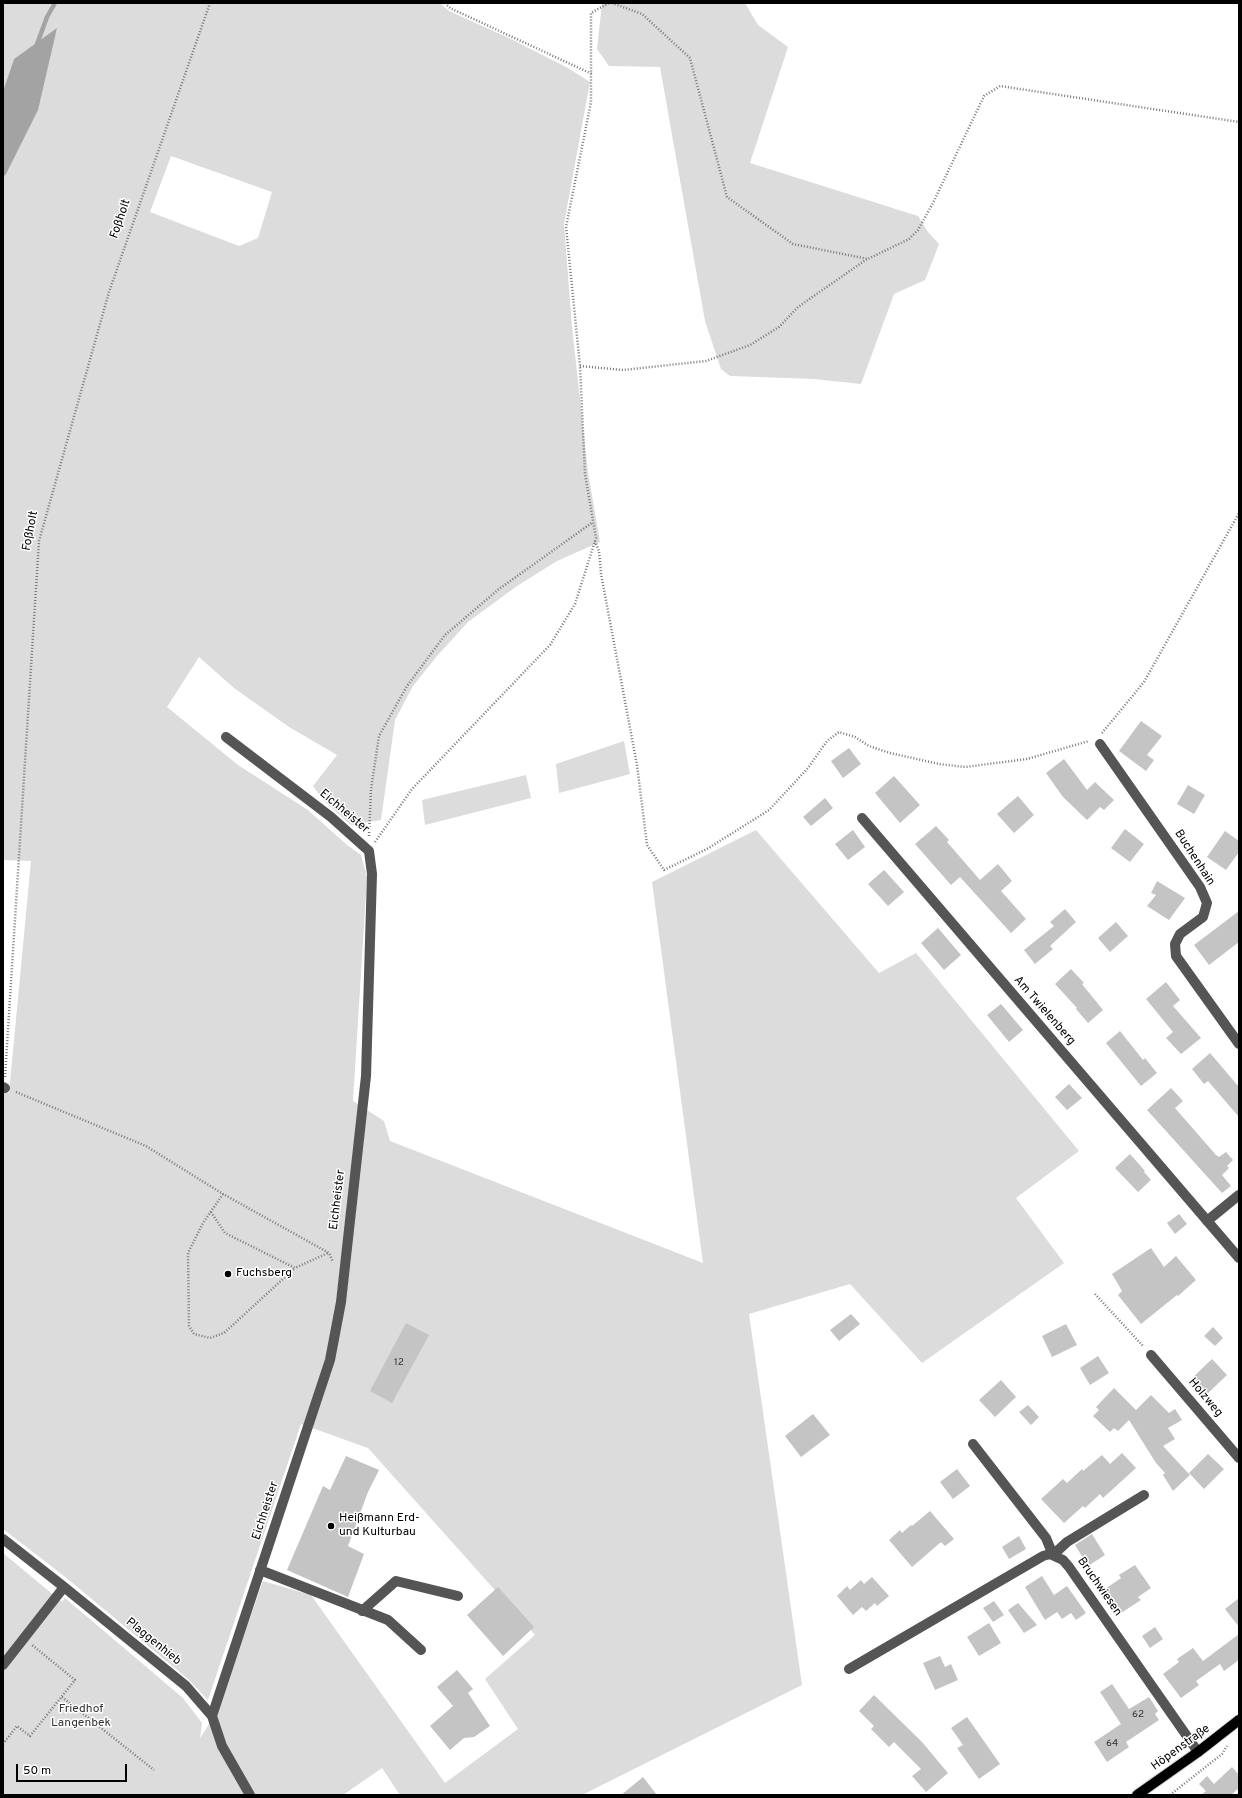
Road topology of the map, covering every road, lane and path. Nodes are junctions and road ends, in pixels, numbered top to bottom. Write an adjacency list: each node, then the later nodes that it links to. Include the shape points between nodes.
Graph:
1 (210, 3): 16 (path, Foßholt, via 109,292 39,541)
2 (445, 3): 4 (path, via 450,8)
3 (610, 3): 4 (path, via 591,13); 6 (path, via 642,14 690,58 727,197 793,244)
4 (592, 74): 7 (path, via 591,102 566,227)
5 (1239, 122): 6 (path, via 1000,86 984,96 918,230 909,239)
6 (868, 259): 7 (path, via 798,307 779,326 750,345 706,361 623,370)
7 (580, 366): 9 (path, via 585,474)
8 (1239, 513): 12 (path, via 1144,682)
9 (593, 522): 10 (path); 14 (path, via 499,589 445,635 406,686 379,736 371,789)
10 (595, 540): 12 (path, via 638,765 647,845 664,870 707,849 769,810 808,768 827,741 838,732 890,753 965,767 1027,759); 14 (path, via 575,604 550,645 412,789)
11 (226, 737): 14 (street, Eichheister, via 331,817)
12 (1099, 742): 15 (street, Buchenhain, via 1200,887 1207,903 1203,917 1180,934 1175,944 1176,956)
13 (862, 818): 20 (street, Am Twielenberg)
14 (369, 851): 24 (street, Eichheister, via 372,874 366,1076)
15 (1239, 1044)
16 (4, 1087): 17 (path, via 146,1146)
17 (223, 1194): 19 (path); 21 (path)
18 (1239, 1195): 20 (street)
19 (211, 1212): 23 (path, via 225,1233); 23 (path, via 188,1253 189,1326 194,1334 210,1338 224,1333)
20 (1207, 1221): 22 (street, Am Twielenberg)
21 (329, 1252): 23 (path); 24 (path)
22 (1239, 1258)
23 (295, 1268)
24 (342, 1281): 32 (street, Eichheister, via 330,1360)
25 (1094, 1294): 26 (path)
26 (1151, 1355): 28 (street, Holzweg)
27 (974, 1444): 31 (street, via 1046,1538)
28 (1239, 1458)
29 (1144, 1495): 31 (street, via 1067,1542)
30 (3, 1539): 33 (street, Plaggenhieb)
31 (1053, 1555): 39 (street, via 1043,1556); 45 (street, Bruchwiesen, via 1069,1567)
32 (260, 1570): 35 (street); 41 (street, Eichheister)
33 (64, 1587): 36 (street); 41 (street, Plaggenhieb, via 186,1686)
34 (458, 1596): 35 (street, via 396,1581)
35 (362, 1611): 37 (street, via 388,1620)
36 (24, 1638): 38 (street); 40 (path, via 76,1680)
37 (421, 1650)
38 (3, 1665)
39 (849, 1668)
40 (62, 1697): 44 (path, via 30,1736 17,1726); 46 (path)
41 (212, 1716): 47 (street, Plaggenhieb, via 222,1746)
42 (1239, 1720): 45 (main road, Höpenstraße)
43 (1229, 1742): 49 (path, via 1222,1754)
44 (3, 1744)
45 (1198, 1752): 48 (main road, Höpenstraße)
46 (154, 1770)
47 (250, 1795)
48 (1137, 1795)
49 (1170, 1795)

